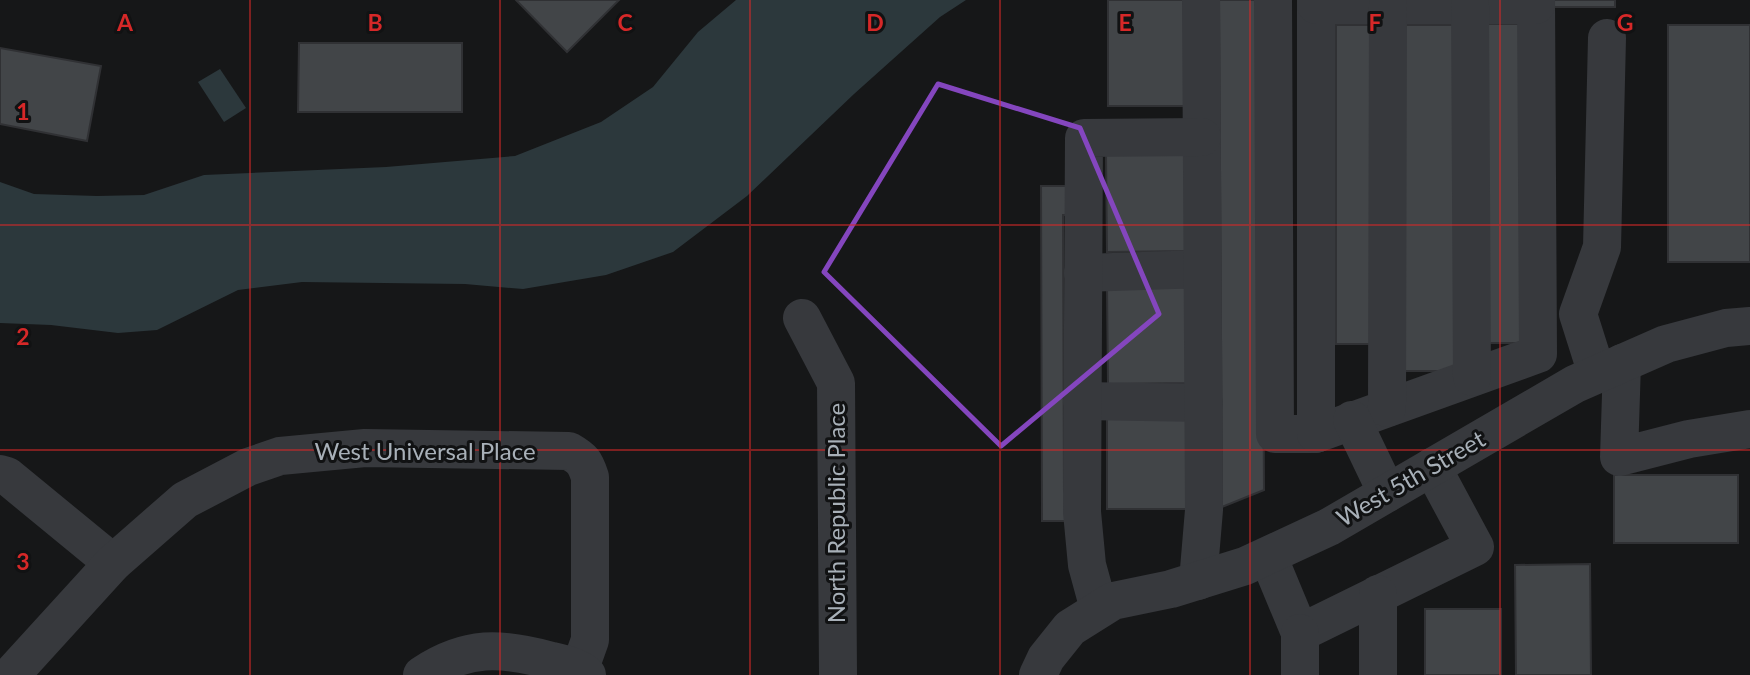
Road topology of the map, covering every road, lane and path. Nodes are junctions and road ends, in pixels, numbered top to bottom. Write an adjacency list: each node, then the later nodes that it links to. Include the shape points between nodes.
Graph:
1 (1201, 0): 8 (street)
2 (1273, 0): 19 (street, via 1275,434)
3 (1316, 2): 5 (street); 19 (street)
4 (1536, 2): 6 (street); 14 (street, via 1538,354)
5 (1388, 5): 6 (street); 17 (street)
6 (1470, 5): 14 (street)
7 (1607, 38): 13 (street, via 1602,247 1578,314)
8 (1202, 137): 9 (street); 10 (street, via 1084,138)
9 (1203, 269): 10 (street); 16 (street)
10 (1083, 273): 15 (street)
11 (803, 317): 32 (street, North Republic Place, via 836,383)
12 (1750, 327): 13 (street, West 5th Street, via 1726,328 1666,344)
13 (1609, 369): 18 (street, via 1619,457); 20 (street, West 5th Street, via 1574,384)
14 (1472, 377): 17 (street)
15 (1083, 401): 16 (street); 27 (street)
16 (1204, 403): 25 (street, via 1204,510)
17 (1369, 414): 19 (street); 22 (street)
18 (1750, 429)
19 (1316, 434)
20 (1432, 467): 22 (street, West 5th Street); 26 (street, via 1475,547)
21 (0, 474): 24 (street)
22 (1387, 493): 23 (street, West 5th Street)
23 (1268, 556): 25 (street, West 5th Street); 28 (street)
24 (113, 563): 29 (street, West Universal Place, via 185,500 280,456 365,448 569,452 585,463 590,477 590,640); 30 (street, West Universal Place)
25 (1198, 581): 27 (street, West 5th Street, via 1113,601)
26 (1378, 594): 28 (street); 35 (street)
27 (1085, 619): 33 (street, via 1046,658)
28 (1300, 633): 34 (street)
29 (583, 672): 31 (street, via 538,657 495,650 467,653)
30 (10, 675)
31 (422, 675)
32 (838, 675)
33 (1038, 675)
34 (1300, 675)
35 (1378, 675)

